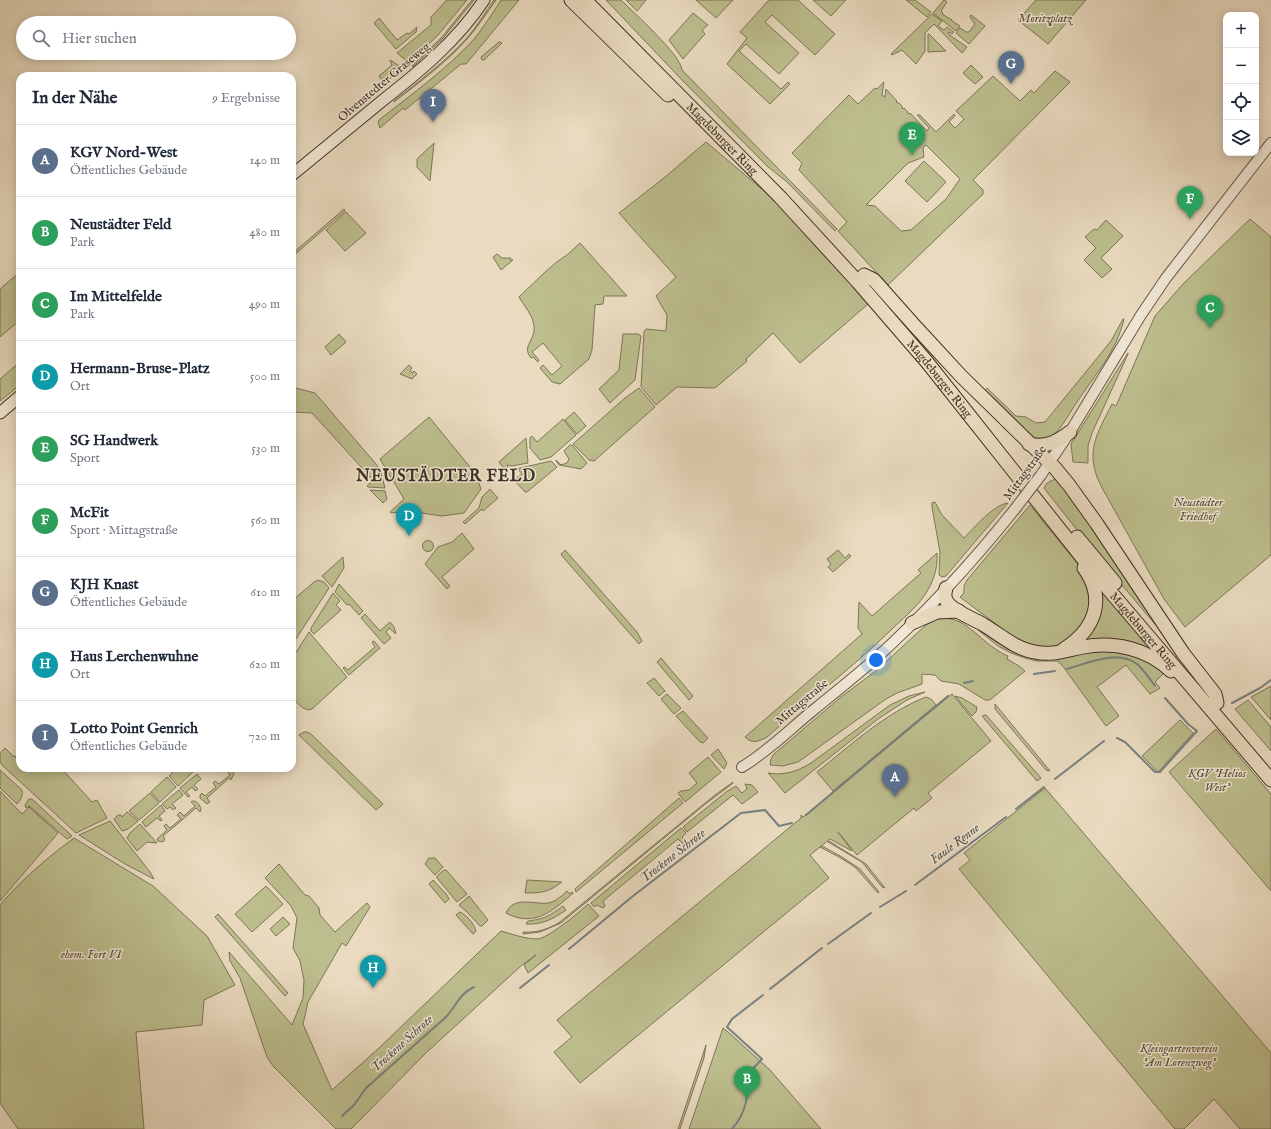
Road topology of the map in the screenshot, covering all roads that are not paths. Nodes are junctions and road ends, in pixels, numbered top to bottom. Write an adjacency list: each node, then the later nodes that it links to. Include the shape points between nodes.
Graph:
1 (484, 0): 7 (main road, Olvenstedter Graseweg, via 464,28 442,51)
2 (571, 0): 5 (highway, via 659,87 714,136)
3 (584, 0): 5 (highway, Magdeburger Ring)
4 (595, 0): 8 (highway, Magdeburger Ring, via 794,199)
5 (721, 138): 14 (highway, Magdeburger Ring, via 780,196 885,313)
6 (1271, 143): 11 (street, Mittagstraße, via 1166,277)
7 (296, 172)
8 (864, 275): 12 (highway, via 874,280 961,376); 20 (highway, Magdeburger Ring, via 936,360)
9 (16, 399): 10 (main road)
10 (0, 413)
11 (1070, 432): 12 (highway, via 1047,445); 13 (street, Mittagstraße)
12 (1030, 444): 13 (highway)
13 (1049, 463): 15 (street, Mittagstraße, bridge, via 985,546); 20 (highway, via 1090,513 1183,653 1215,694)
14 (1055, 524): 19 (highway, via 1058,535 1087,572 1095,598 1093,616 1088,628); 20 (highway, Magdeburger Ring)
15 (946, 588): 16 (highway, via 946,601); 17 (street, Mittagstraße); 18 (highway)
16 (959, 611): 17 (highway, via 937,612); 18 (highway)
17 (912, 623): 22 (street, Mittagstraße, via 858,673)
18 (984, 625): 19 (highway, via 1024,649 1042,654)
19 (1059, 652): 20 (highway, via 1102,645 1138,651 1165,666 1198,702)
20 (1213, 705): 21 (highway, Magdeburger Ring); 23 (highway, Magdeburger Ring)
21 (1271, 766)
22 (742, 768)
23 (1271, 780)

